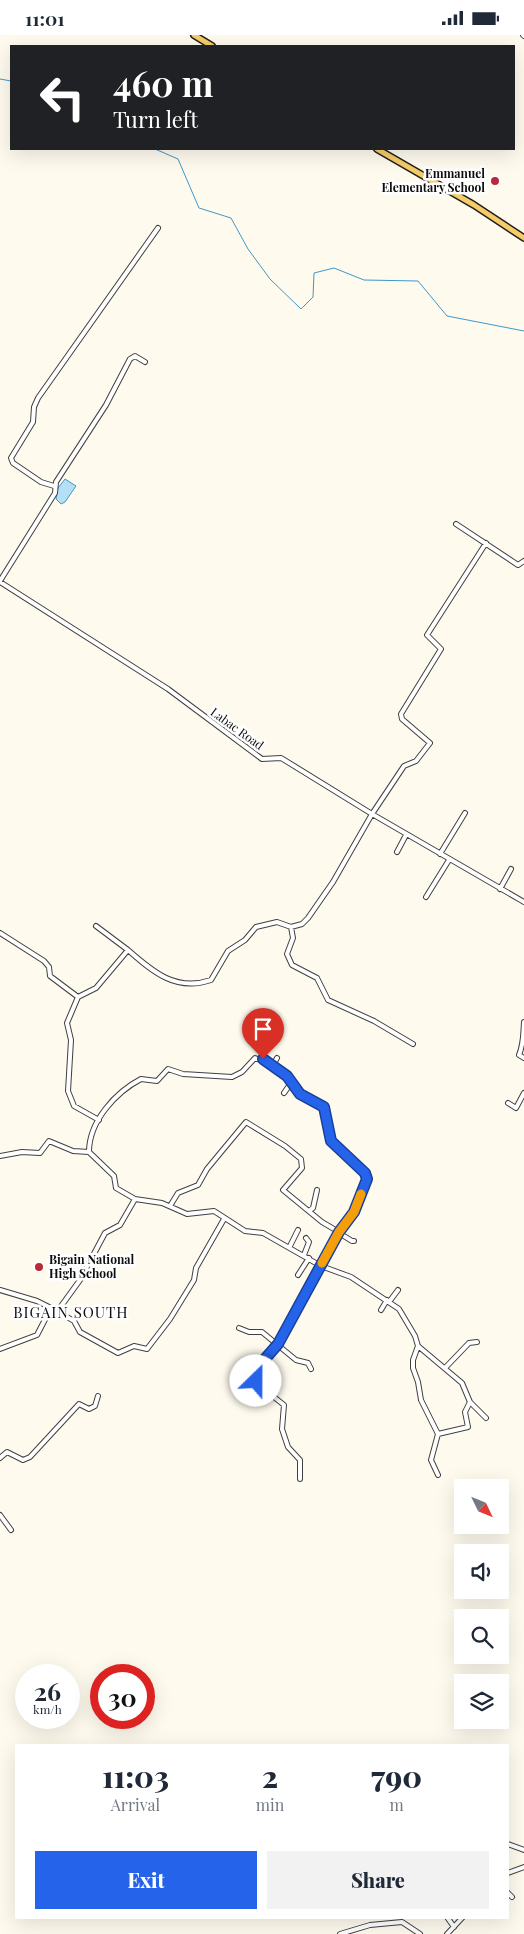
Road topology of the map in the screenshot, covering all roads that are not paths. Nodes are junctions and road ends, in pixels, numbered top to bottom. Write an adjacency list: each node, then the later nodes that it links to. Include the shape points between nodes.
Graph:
1 (194, 35): 2 (main road)
2 (210, 45)
3 (379, 150): 5 (main road)
4 (158, 228): 7 (street, via 38,398 33,422 11,458 13,463 41,482)
5 (524, 238)
6 (144, 362): 7 (street, via 135,356 130,359 106,405)
7 (54, 486): 11 (street, via 56,493)
8 (456, 524): 9 (street)
9 (486, 543): 10 (street, via 518,565); 13 (street, via 427,635 441,649 401,714 402,719 430,743 416,761 404,766)
10 (524, 561)
11 (0, 581): 13 (street, Labac Road, via 168,689 262,759 286,761)
12 (465, 813): 16 (street)
13 (372, 814): 14 (street, Labac Road); 23 (street, via 313,912 302,924)
14 (406, 835): 15 (street); 16 (street, Labac Road)
15 (397, 852)
16 (440, 855): 17 (street, Labac Road)
17 (450, 860): 19 (street, Labac Road); 20 (street)
18 (511, 869): 19 (street)
19 (500, 889): 21 (street, Labac Road)
20 (426, 897)
21 (524, 902)
22 (96, 926): 25 (street)
23 (291, 927): 25 (street, via 277,923 256,927 247,939 228,951 213,979 199,983 181,984 168,980); 28 (street, via 293,938 287,954 292,965 317,978 328,1000)
24 (0, 933): 26 (street, via 44,961 50,976)
25 (128, 950): 26 (street, via 96,988)
26 (78, 997): 36 (street, via 66,1023 72,1040 68,1091 74,1106)
27 (524, 1022): 30 (street, via 524,1044 519,1055)
28 (413, 1044)
29 (277, 1058): 31 (street)
30 (524, 1058)
31 (273, 1065): 32 (street); 36 (street, via 255,1058 242,1072 232,1077 183,1074 168,1069 157,1081 141,1079 129,1086 112,1099)
32 (291, 1083): 33 (street); 45 (street, via 300,1094 324,1107 331,1141 367,1176 356,1208)
33 (284, 1093)
34 (524, 1093): 35 (street, via 516,1108)
35 (508, 1103)
36 (99, 1120): 37 (street)
37 (90, 1152): 38 (street, via 73,1151 49,1141 40,1153); 40 (street, via 114,1176 116,1188)
38 (0, 1156)
39 (317, 1189): 42 (street)
40 (135, 1199): 41 (street); 56 (street, via 120,1225 105,1233 71,1294 62,1306)
41 (170, 1206): 42 (street, via 178,1193 198,1185 207,1169 246,1122 301,1159 302,1168 283,1190); 43 (street, via 187,1214 211,1210)
42 (310, 1211): 45 (street, via 322,1223)
43 (224, 1219): 48 (street, via 245,1231 263,1233); 56 (street, via 196,1268 194,1281 146,1349 134,1345 118,1353 80,1332 74,1321)
44 (298, 1230): 48 (street)
45 (339, 1232): 47 (street); 51 (street)
46 (306, 1238): 49 (street, via 309,1242)
47 (354, 1241)
48 (290, 1246): 49 (street)
49 (304, 1255): 50 (street)
50 (309, 1258): 51 (street); 52 (street)
51 (321, 1266): 55 (street, via 351,1277); 60 (street)
52 (298, 1275)
53 (0, 1290): 56 (street)
54 (398, 1290): 55 (street)
55 (388, 1301): 57 (street); 61 (street, via 400,1311 414,1332)
56 (53, 1309): 62 (street, via 35,1337)
57 (381, 1310)
58 (239, 1329): 60 (street, via 262,1332)
59 (477, 1342): 63 (street, via 469,1343)
60 (278, 1344): 64 (street, via 296,1360 308,1363); 71 (street, via 254,1376 259,1385 284,1405 282,1429 288,1447 300,1460)
61 (418, 1346): 63 (street); 68 (street, via 413,1368 421,1400)
62 (0, 1349)
63 (444, 1368): 66 (street, via 464,1386)
64 (311, 1369)
65 (98, 1397): 69 (street, via 95,1406 89,1409 79,1404 30,1457 22,1460 7,1452)
66 (470, 1402): 67 (street); 68 (street, via 465,1412 468,1427)
67 (486, 1418)
68 (438, 1434): 70 (street, via 431,1460)
69 (0, 1458)
70 (438, 1475)
71 (300, 1479)
72 (0, 1515): 73 (street)
73 (11, 1530)
74 (509, 1844): 75 (street)
75 (524, 1850)
76 (524, 1867): 77 (street)
77 (509, 1873)
78 (509, 1894): 79 (street)
79 (512, 1897)
80 (448, 1919): 82 (street)
81 (461, 1919): 82 (street)
82 (454, 1927): 85 (street)
83 (340, 1934): 84 (street, via 387,1922 402,1922)
84 (420, 1934)
85 (447, 1934)

